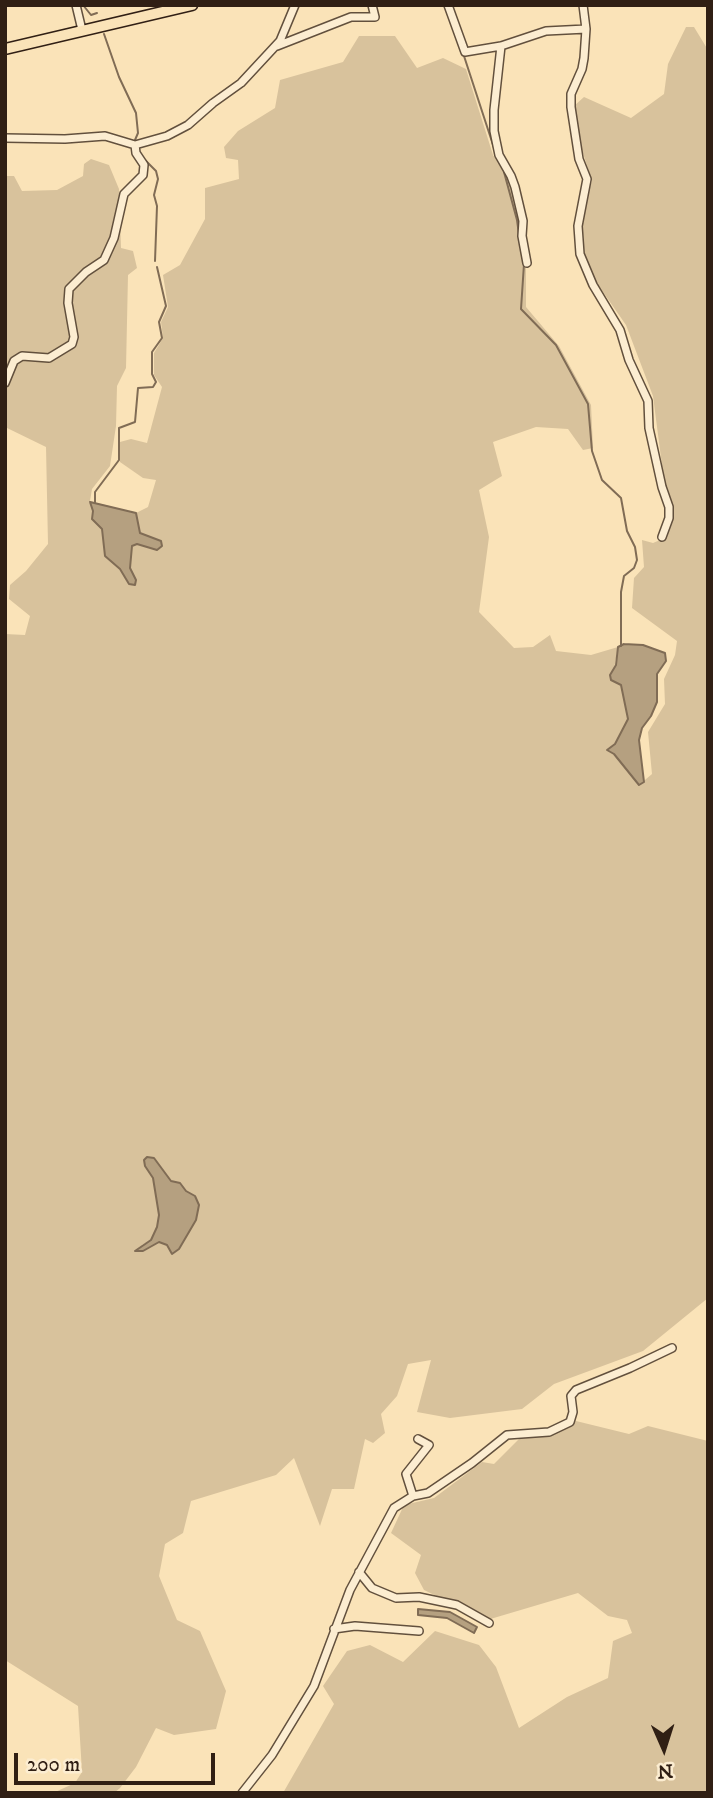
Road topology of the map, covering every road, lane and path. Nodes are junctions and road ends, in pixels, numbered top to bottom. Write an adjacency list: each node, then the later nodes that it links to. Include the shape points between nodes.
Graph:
1 (76, 5): 8 (street)
2 (192, 5): 8 (highway)
3 (295, 5): 9 (street)
4 (372, 5): 9 (street, via 375,17 351,17)
5 (448, 5): 10 (street, via 465,52)
6 (583, 5): 7 (street)
7 (586, 29): 10 (street, via 546,31); 16 (street, via 582,69 571,94 579,159 587,179 578,226 580,254 620,330 648,401 649,428 669,507)
8 (82, 30): 11 (highway)
9 (276, 46): 13 (street, via 241,83 188,125)
10 (500, 46): 14 (street, via 494,131 499,155 515,187)
11 (5, 49)
12 (5, 138): 13 (street, via 104,136)
13 (135, 145): 15 (street, via 144,165 143,175 124,194 104,260 69,289 72,344 49,358 22,356 14,361)
14 (527, 263)
15 (5, 383)
16 (662, 537)
17 (672, 1348): 19 (street, via 576,1390 571,1396 570,1423 549,1432 507,1435 428,1493)
18 (418, 1438): 19 (street, via 429,1445 406,1474)
19 (414, 1496): 20 (street, via 394,1508)
20 (359, 1572): 21 (street, via 372,1588 396,1598 419,1597 457,1605); 22 (street)
21 (489, 1623)
22 (334, 1629): 23 (street); 24 (street, via 314,1686 272,1755)
23 (419, 1631)
24 (242, 1793)

